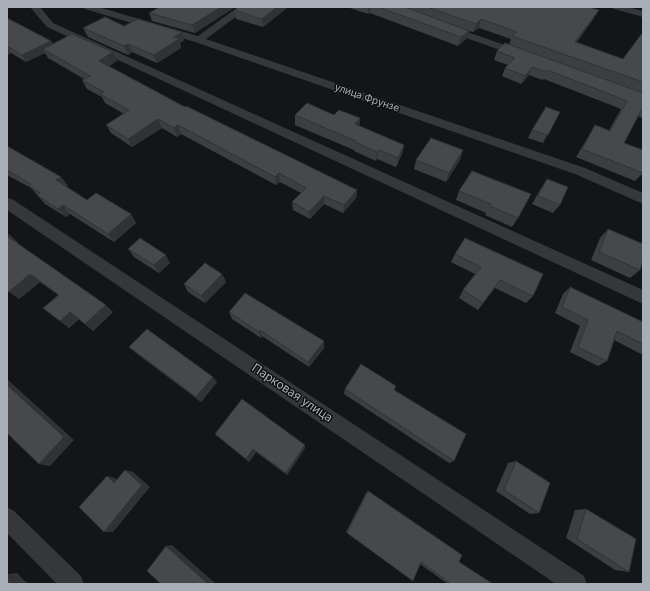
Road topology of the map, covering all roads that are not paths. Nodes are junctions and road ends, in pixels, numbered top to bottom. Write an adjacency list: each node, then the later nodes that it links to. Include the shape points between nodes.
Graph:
1 (35, 7): 11 (street, via 50,25)
2 (88, 7): 7 (street, улица Фрунзе)
3 (244, 7): 7 (street)
4 (617, 7): 5 (street)
5 (643, 14)
6 (440, 26): 8 (street)
7 (199, 40): 9 (street, улица Фрунзе, via 580,171)
8 (530, 58)
9 (643, 199)
10 (7, 203): 14 (street, Парковая улица)
11 (643, 297)
12 (7, 518): 13 (street)
13 (73, 584)
14 (576, 584)

